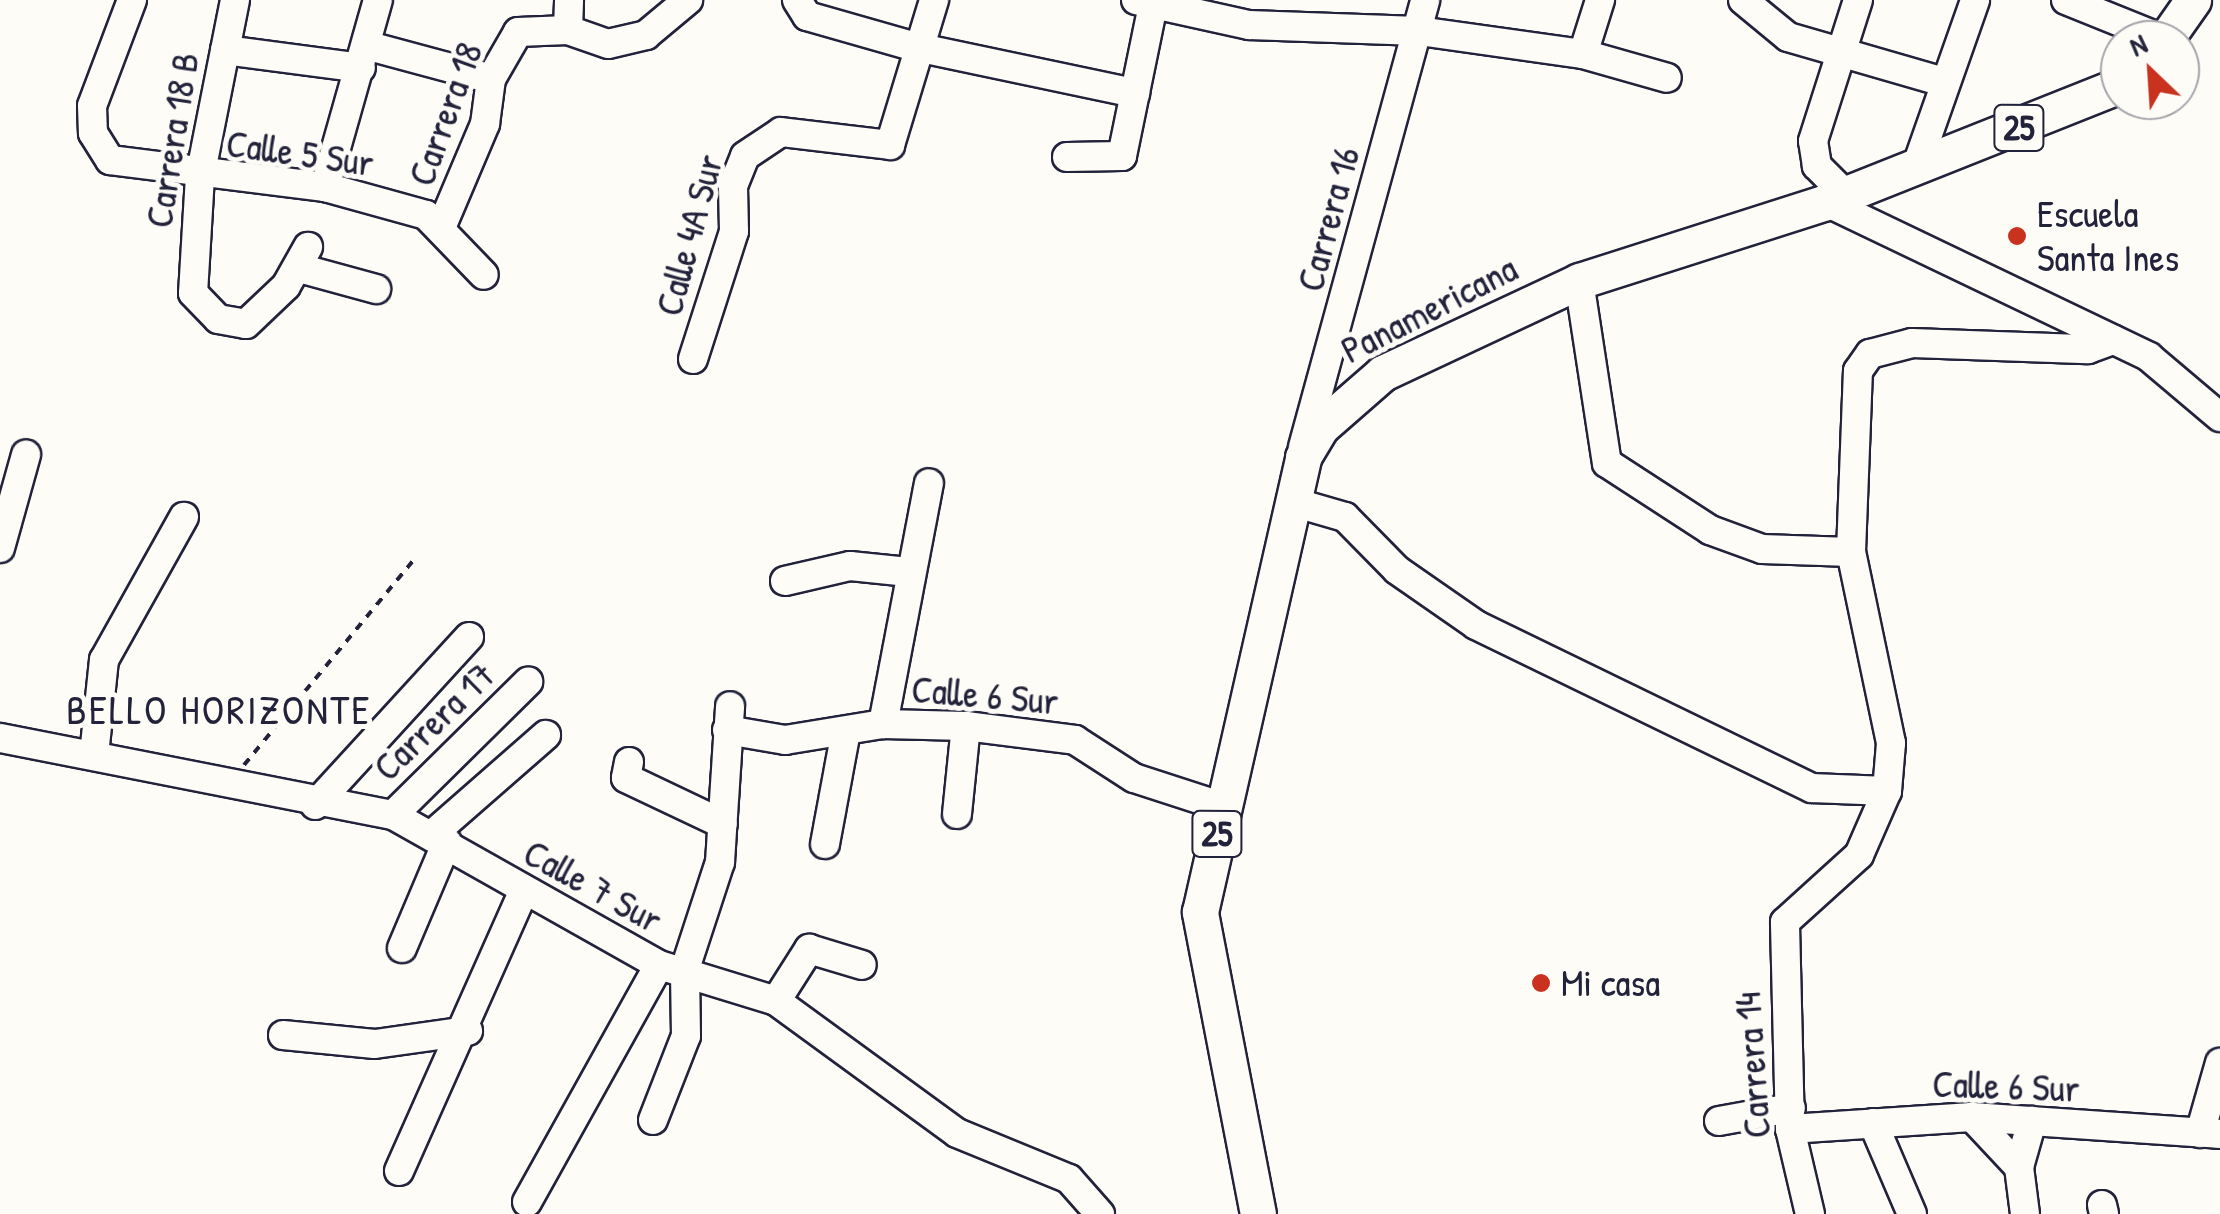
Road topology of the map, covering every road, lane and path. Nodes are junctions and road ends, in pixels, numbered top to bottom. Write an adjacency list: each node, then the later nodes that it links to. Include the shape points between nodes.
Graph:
1 (132, 0): 30 (street, Calle 5 Sur, via 92,106 93,133 110,160)
2 (235, 0): 19 (street, Carrera 18 B)
3 (378, 0): 22 (street)
4 (569, 0): 16 (street)
5 (688, 0): 16 (street, via 646,35 608,44)
6 (797, 0): 18 (street, via 807,16)
7 (934, 0): 18 (street)
8 (1425, 0): 17 (street, Carrera 16)
9 (1600, 0): 21 (street)
10 (1743, 0): 20 (street, via 1788,37)
11 (1858, 0): 20 (street)
12 (1975, 0): 25 (street)
13 (2066, 0): 15 (street)
14 (1148, 1): 17 (street, via 1249,25); 26 (street)
15 (2116, 20)
16 (568, 30): 24 (street, Carrera 18, via 518,32)
17 (1418, 31): 21 (street); 41 (street, Carrera 16)
18 (916, 47): 26 (street); 38 (street, Calle 4A Sur, via 895,138 882,148 780,132 758,141 733,186 734,231)
19 (225, 50): 22 (street); 30 (street, Carrera 18 B)
20 (1839, 53): 25 (street); 32 (street, via 1813,154)
21 (1584, 54): 23 (street)
22 (365, 57): 24 (street); 31 (street)
23 (1667, 78)
24 (492, 79): 33 (street, Carrera 18, via 486,124)
25 (1944, 82): 29 (street)
26 (1135, 93): 28 (street, via 1113,162)
27 (2100, 93): 29 (main road, Panamericana / 25)
28 (1067, 158)
29 (1916, 168): 32 (main road, Panamericana / 25)
30 (200, 176): 31 (street, Calle 5 Sur); 36 (street, Carrera 18 B, via 193,293 233,327 303,258)
31 (325, 187): 33 (street, Calle 5 Sur)
32 (1836, 198): 35 (main road, Panamericana / 25); 37 (street)
33 (442, 223): 34 (street)
34 (484, 275)
35 (1580, 281): 41 (main road, Panamericana / 25, via 1382,372 1340,405); 46 (street, via 1608,463 1710,530 1762,549)
36 (376, 289)
37 (2113, 340): 39 (street); 46 (street, via 2088,349 1912,342 1870,354 1850,393)
38 (694, 359)
39 (2220, 417)
40 (26, 455): 45 (street)
41 (1302, 457): 43 (main road, Panamericana / 25)
42 (930, 483): 48 (street)
43 (1293, 502): 60 (street, via 1345,517 1397,570 1476,626 1812,788); 62 (main road, Panamericana / 25)
44 (184, 517): 57 (street, via 104,660)
45 (2, 531)
46 (1851, 552): 60 (street, via 1892,743)
47 (416, 557): 59 (path)
48 (909, 572): 49 (street, via 850,566); 52 (street)
49 (785, 580)
50 (470, 637): 61 (street)
51 (528, 682): 63 (street, Carrera 17)
52 (883, 724): 53 (street, Calle 6 Sur); 55 (street, Calle 6 Sur)
53 (966, 726): 62 (street, Calle 6 Sur, via 1074,740 1134,778); 64 (street)
54 (546, 734): 66 (street)
55 (845, 736): 65 (street, Calle 6 Sur, via 785,740 729,718); 67 (street)
56 (0, 738): 57 (street, Calle 7 Sur)
57 (94, 754): 59 (street, Calle 7 Sur)
58 (628, 770): 65 (street)
59 (225, 787): 61 (street, Calle 7 Sur)
60 (1887, 791): 77 (street, Carrera 14, via 1859,855 1791,910 1783,945)
61 (315, 806): 63 (street, Calle 7 Sur)
62 (1222, 807): 87 (main road, Panamericana / 25, via 1200,912)
63 (392, 814): 66 (street, Calle 7 Sur)
64 (957, 814)
65 (723, 824): 71 (street, via 720,862)
66 (441, 838): 68 (street, Calle 7 Sur); 69 (street)
67 (825, 844)
68 (523, 893): 71 (street, Calle 7 Sur); 73 (street)
69 (402, 948)
70 (862, 965): 72 (street, via 809,949)
71 (672, 967): 72 (street, Calle 7 Sur); 78 (street, via 686,1036); 85 (street)
72 (776, 1001): 86 (street, Calle 7 Sur, via 956,1133 1070,1179)
73 (468, 1031): 74 (street, via 375,1044); 84 (street)
74 (283, 1035)
75 (2220, 1063): 82 (street)
76 (1972, 1117): 80 (street, Calle 6 Sur); 81 (street, Calle 6 Sur); 83 (street)
77 (1790, 1118): 79 (street, Calle 6 Sur); 81 (street, Calle 6 Sur); 88 (street, Carrera 14)
78 (653, 1120)
79 (1719, 1121)
80 (2032, 1122): 82 (street, Calle 6 Sur); 83 (street)
81 (1873, 1123): 89 (street)
82 (2210, 1133)
83 (2019, 1168): 90 (street)
84 (399, 1172)
85 (528, 1202)
86 (1100, 1214)
87 (1258, 1214)
88 (1810, 1214)
89 (1912, 1214)
90 (2024, 1214)

